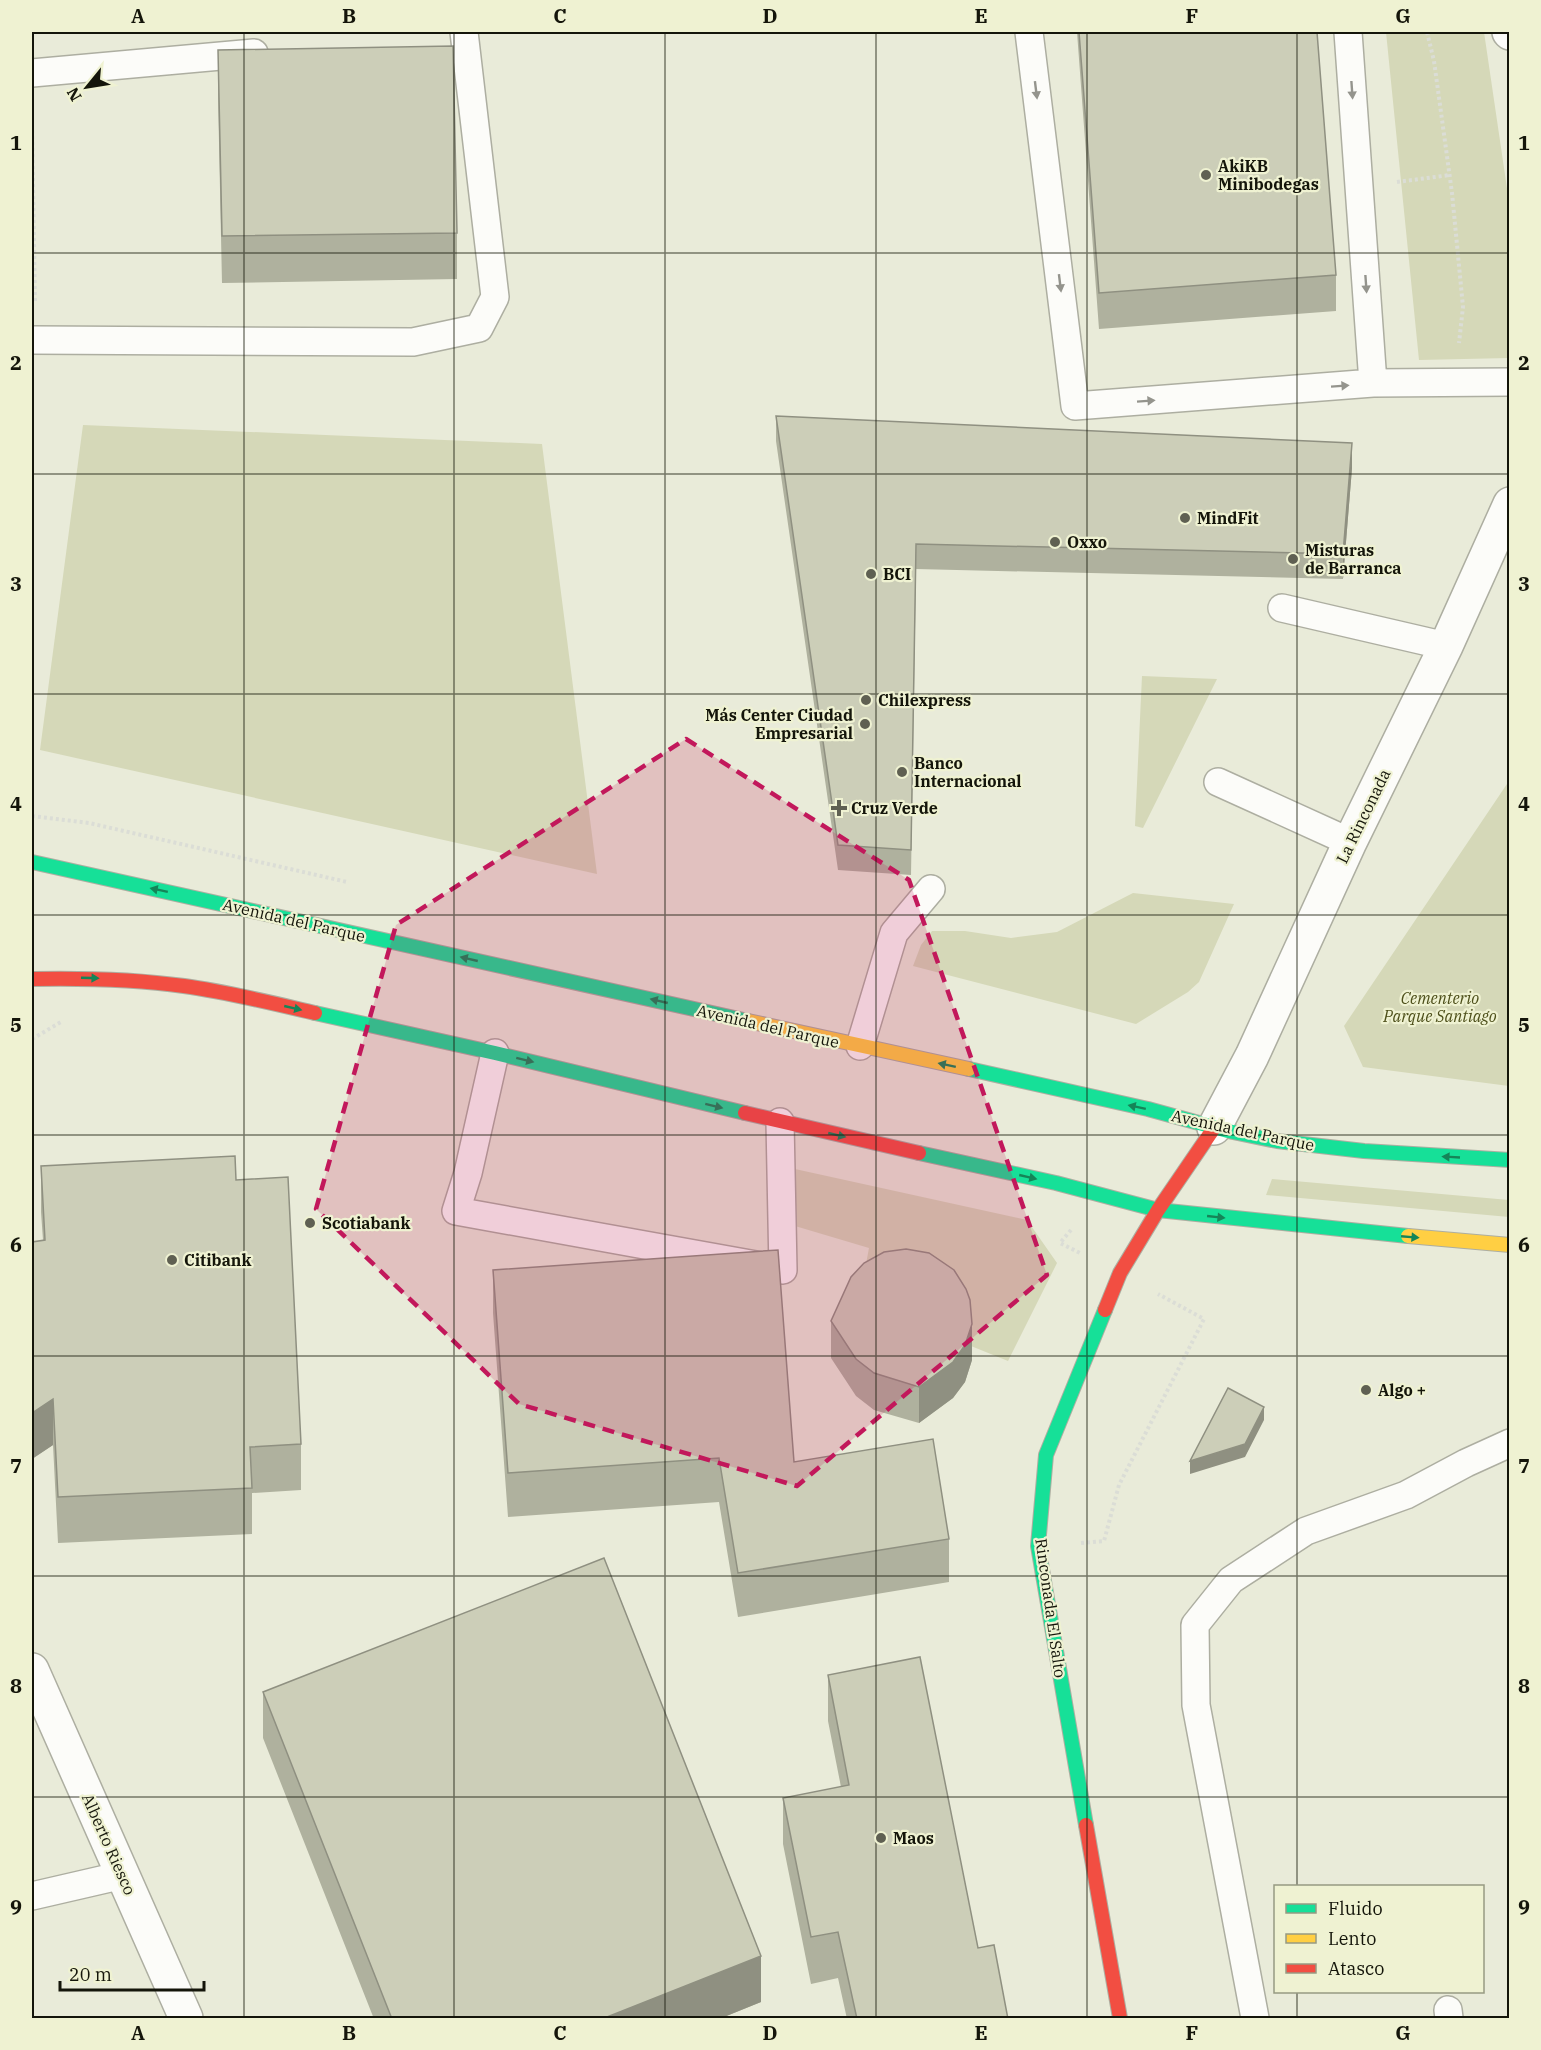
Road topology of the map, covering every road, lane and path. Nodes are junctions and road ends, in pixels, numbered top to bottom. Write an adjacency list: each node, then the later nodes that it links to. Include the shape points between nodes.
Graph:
1 (464, 32): 10 (lane, via 495,297 479,328 413,342)
2 (1029, 32): 13 (lane, one-way to 13, via 1075,406)
3 (1348, 32): 9 (lane, one-way to 9)
4 (1427, 32): 8 (path)
5 (260, 53): 6 (lane)
6 (32, 73)
7 (32, 124): 10 (path, via 36,292)
8 (1449, 175): 9 (path); 11 (path, via 1463,307)
9 (1360, 186): 13 (lane, one-way to 13)
10 (32, 340)
11 (1455, 382): 12 (lane); 13 (lane)
12 (1509, 382)
13 (1373, 383)
14 (1509, 504): 16 (street, La Rinconada)
15 (1282, 608): 16 (lane)
16 (1446, 646): 19 (street, La Rinconada)
17 (1218, 782): 19 (lane)
18 (32, 816): 21 (path, via 89,823)
19 (1350, 842): 27 (street, La Rinconada, via 1252,1056)
20 (32, 862): 24 (street, Avenida del Parque, one-way to 20)
21 (347, 882)
22 (931, 889): 24 (lane, via 894,933)
23 (32, 979): 25 (street, one-way to 25, via 149,981 196,987)
24 (860, 1046): 27 (street, Avenida del Parque, one-way to 24, via 1148,1109)
25 (495, 1053): 26 (street, one-way to 26); 26 (lane, via 456,1211 783,1270)
26 (780, 1122): 29 (street, one-way to 29, via 1056,1183)
27 (1214, 1128): 28 (street, Avenida del Parque, one-way to 27, via 1364,1152); 29 (street, Rinconada El Salto)
28 (1509, 1160)
29 (1158, 1210): 30 (street, one-way to 30); 33 (street, Rinconada El Salto, via 1120,1273 1046,1455)
30 (1509, 1245)
31 (1204, 1319): 33 (path, via 1119,1485 1104,1540)
32 (1509, 1443): 39 (lane, via 1406,1495 1306,1531 1231,1580 1195,1625 1196,1705)
33 (1038, 1546): 38 (street, Rinconada El Salto)
34 (32, 1670): 35 (street, Alberto Riesco)
35 (123, 1875): 36 (lane); 37 (street, Alberto Riesco)
36 (32, 1896)
37 (186, 2019)
38 (1120, 2019)
39 (1255, 2019)

